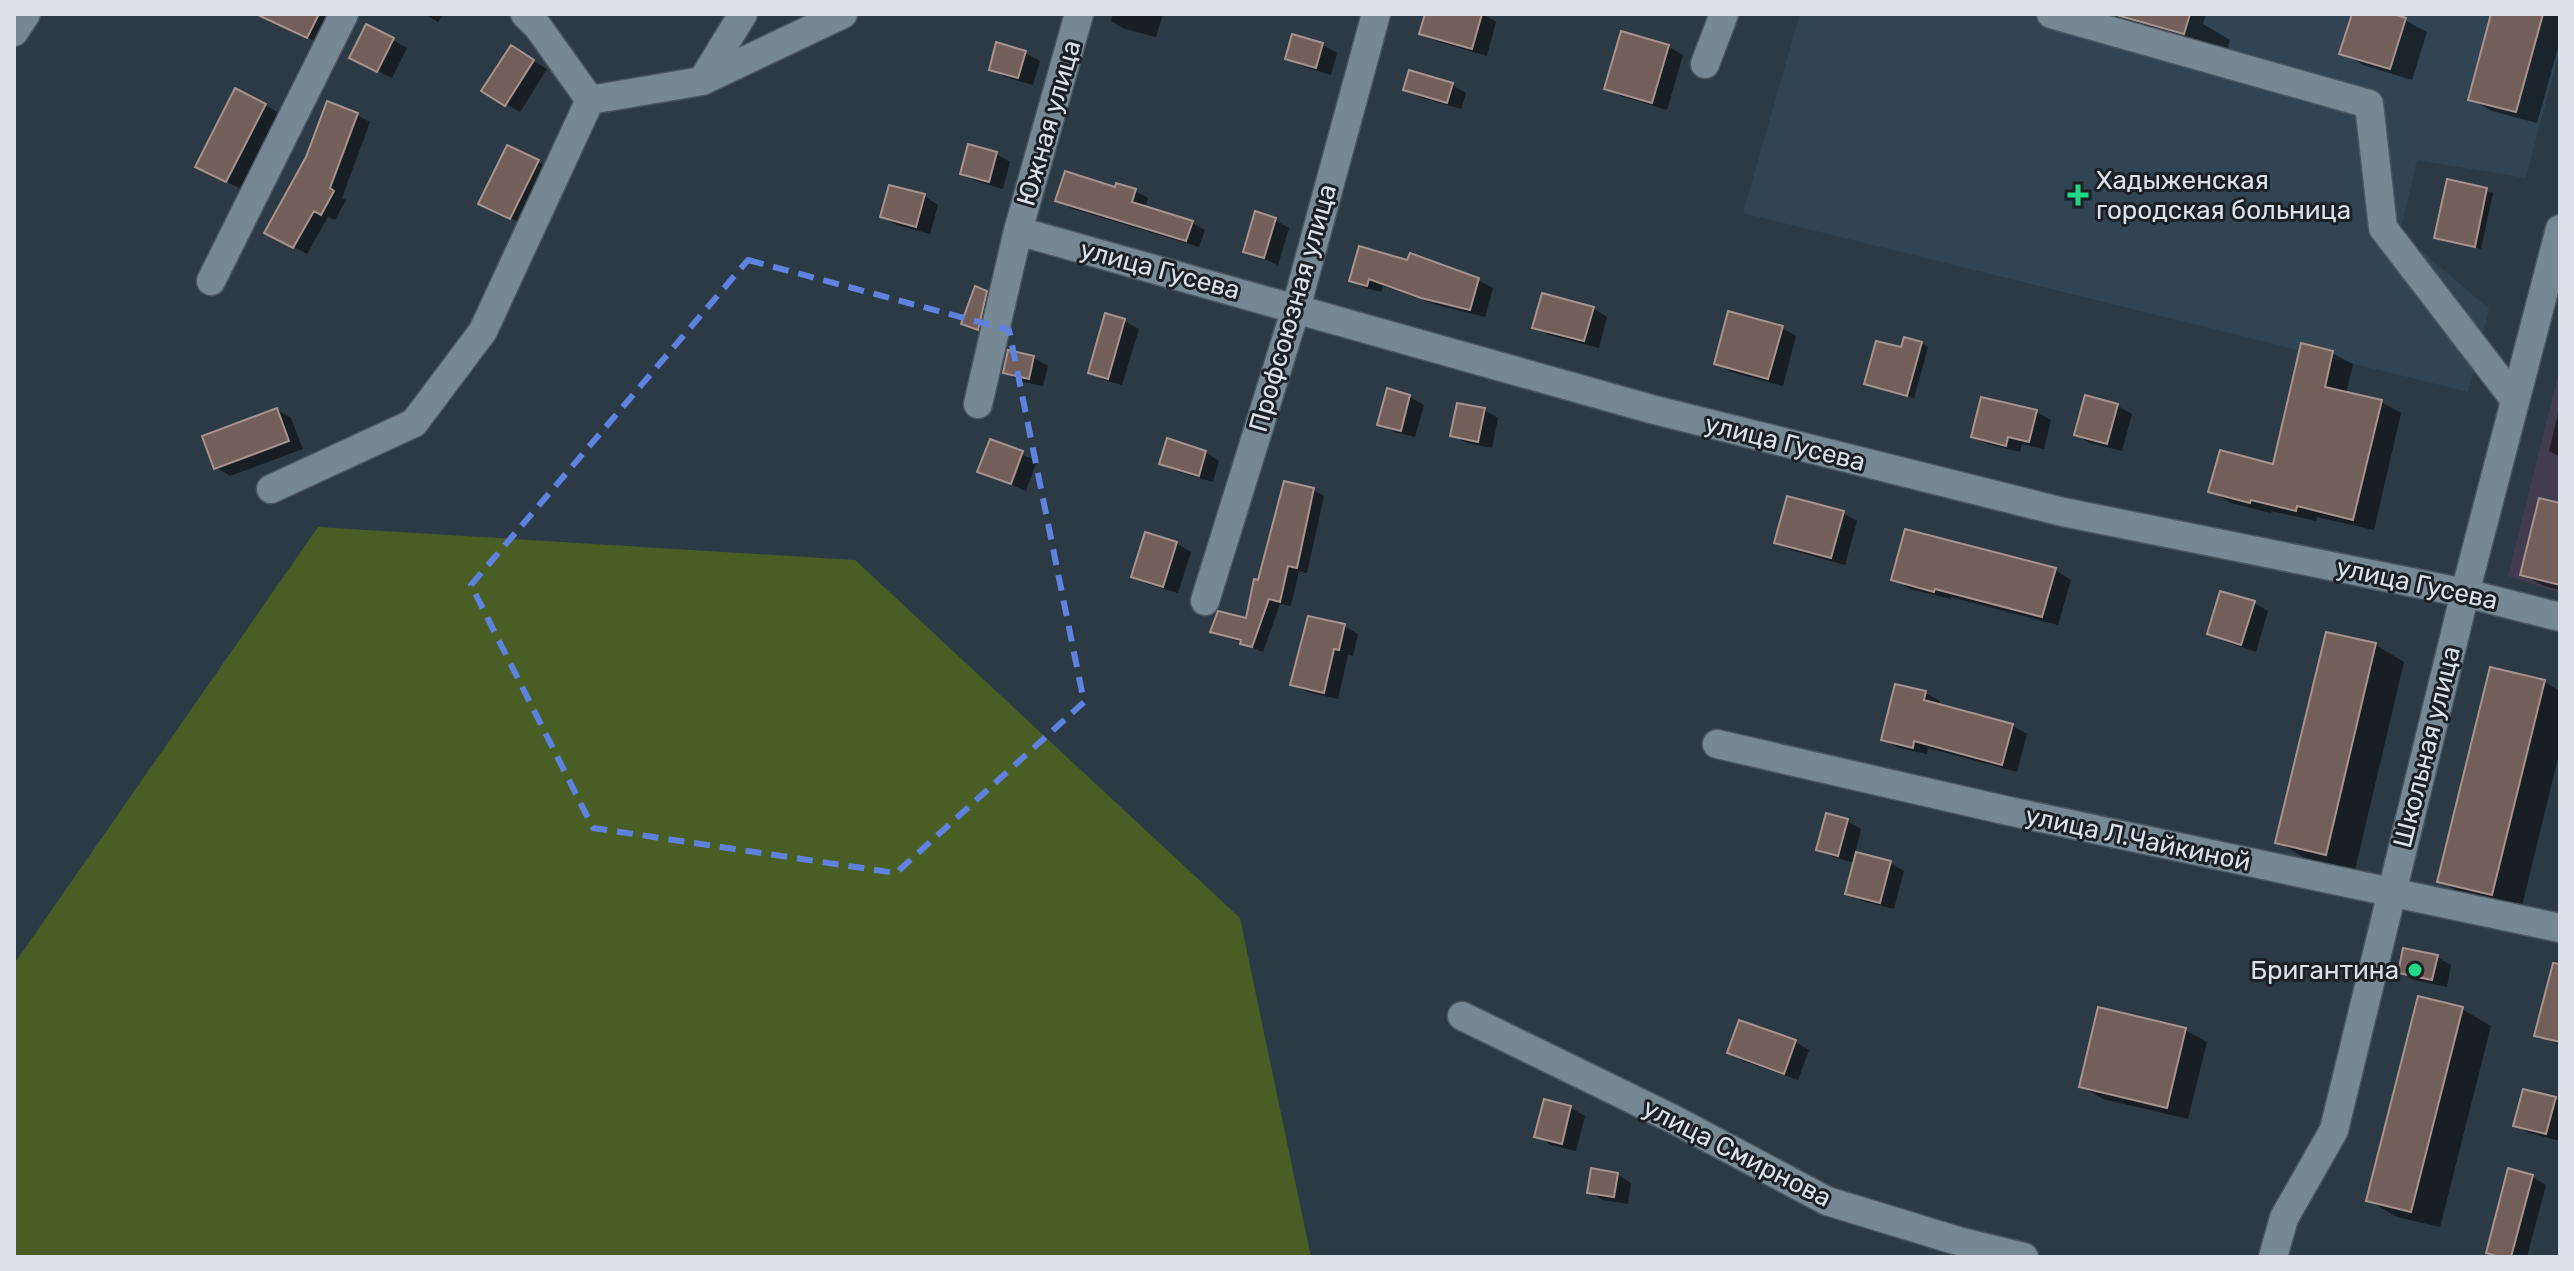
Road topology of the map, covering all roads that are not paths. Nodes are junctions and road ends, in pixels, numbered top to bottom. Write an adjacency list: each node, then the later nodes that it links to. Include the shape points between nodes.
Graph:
1 (26, 14): 10 (street)
2 (344, 14): 16 (street)
3 (525, 14): 13 (street)
4 (743, 14): 12 (street)
5 (843, 14): 12 (street)
6 (1079, 14): 15 (street, Южная улица)
7 (1376, 14): 17 (street, Профсоюзная улица)
8 (1724, 14): 11 (street)
9 (2051, 14): 18 (street, via 2369,104 2383,228)
10 (14, 32)
11 (1705, 64)
12 (702, 81): 13 (street)
13 (590, 100): 20 (street, via 483,331 414,423)
14 (2560, 229): 18 (street, Школьная улица)
15 (1018, 231): 17 (street, улица Гусева); 19 (street, Южная улица)
16 (211, 281)
17 (1296, 308): 21 (street, улица Гусева, via 1651,409 2063,512); 22 (street, Профсоюзная улица)
18 (2515, 400): 21 (street, Школьная улица)
19 (978, 404)
20 (271, 489)
21 (2465, 593): 23 (street, улица Гусева); 25 (street, Школьная улица)
22 (1205, 601)
23 (2560, 617)
24 (1717, 744): 25 (street, улица Л.Чайкиной)
25 (2391, 893): 26 (street, улица Л.Чайкиной); 30 (street, Школьная улица, via 2334,1130 2284,1218)
26 (2560, 928)
27 (1462, 1016): 28 (street, улица Смирнова, via 1827,1201)
28 (1955, 1249): 29 (street, улица Смирнова)
29 (2024, 1257)
30 (2273, 1257)

